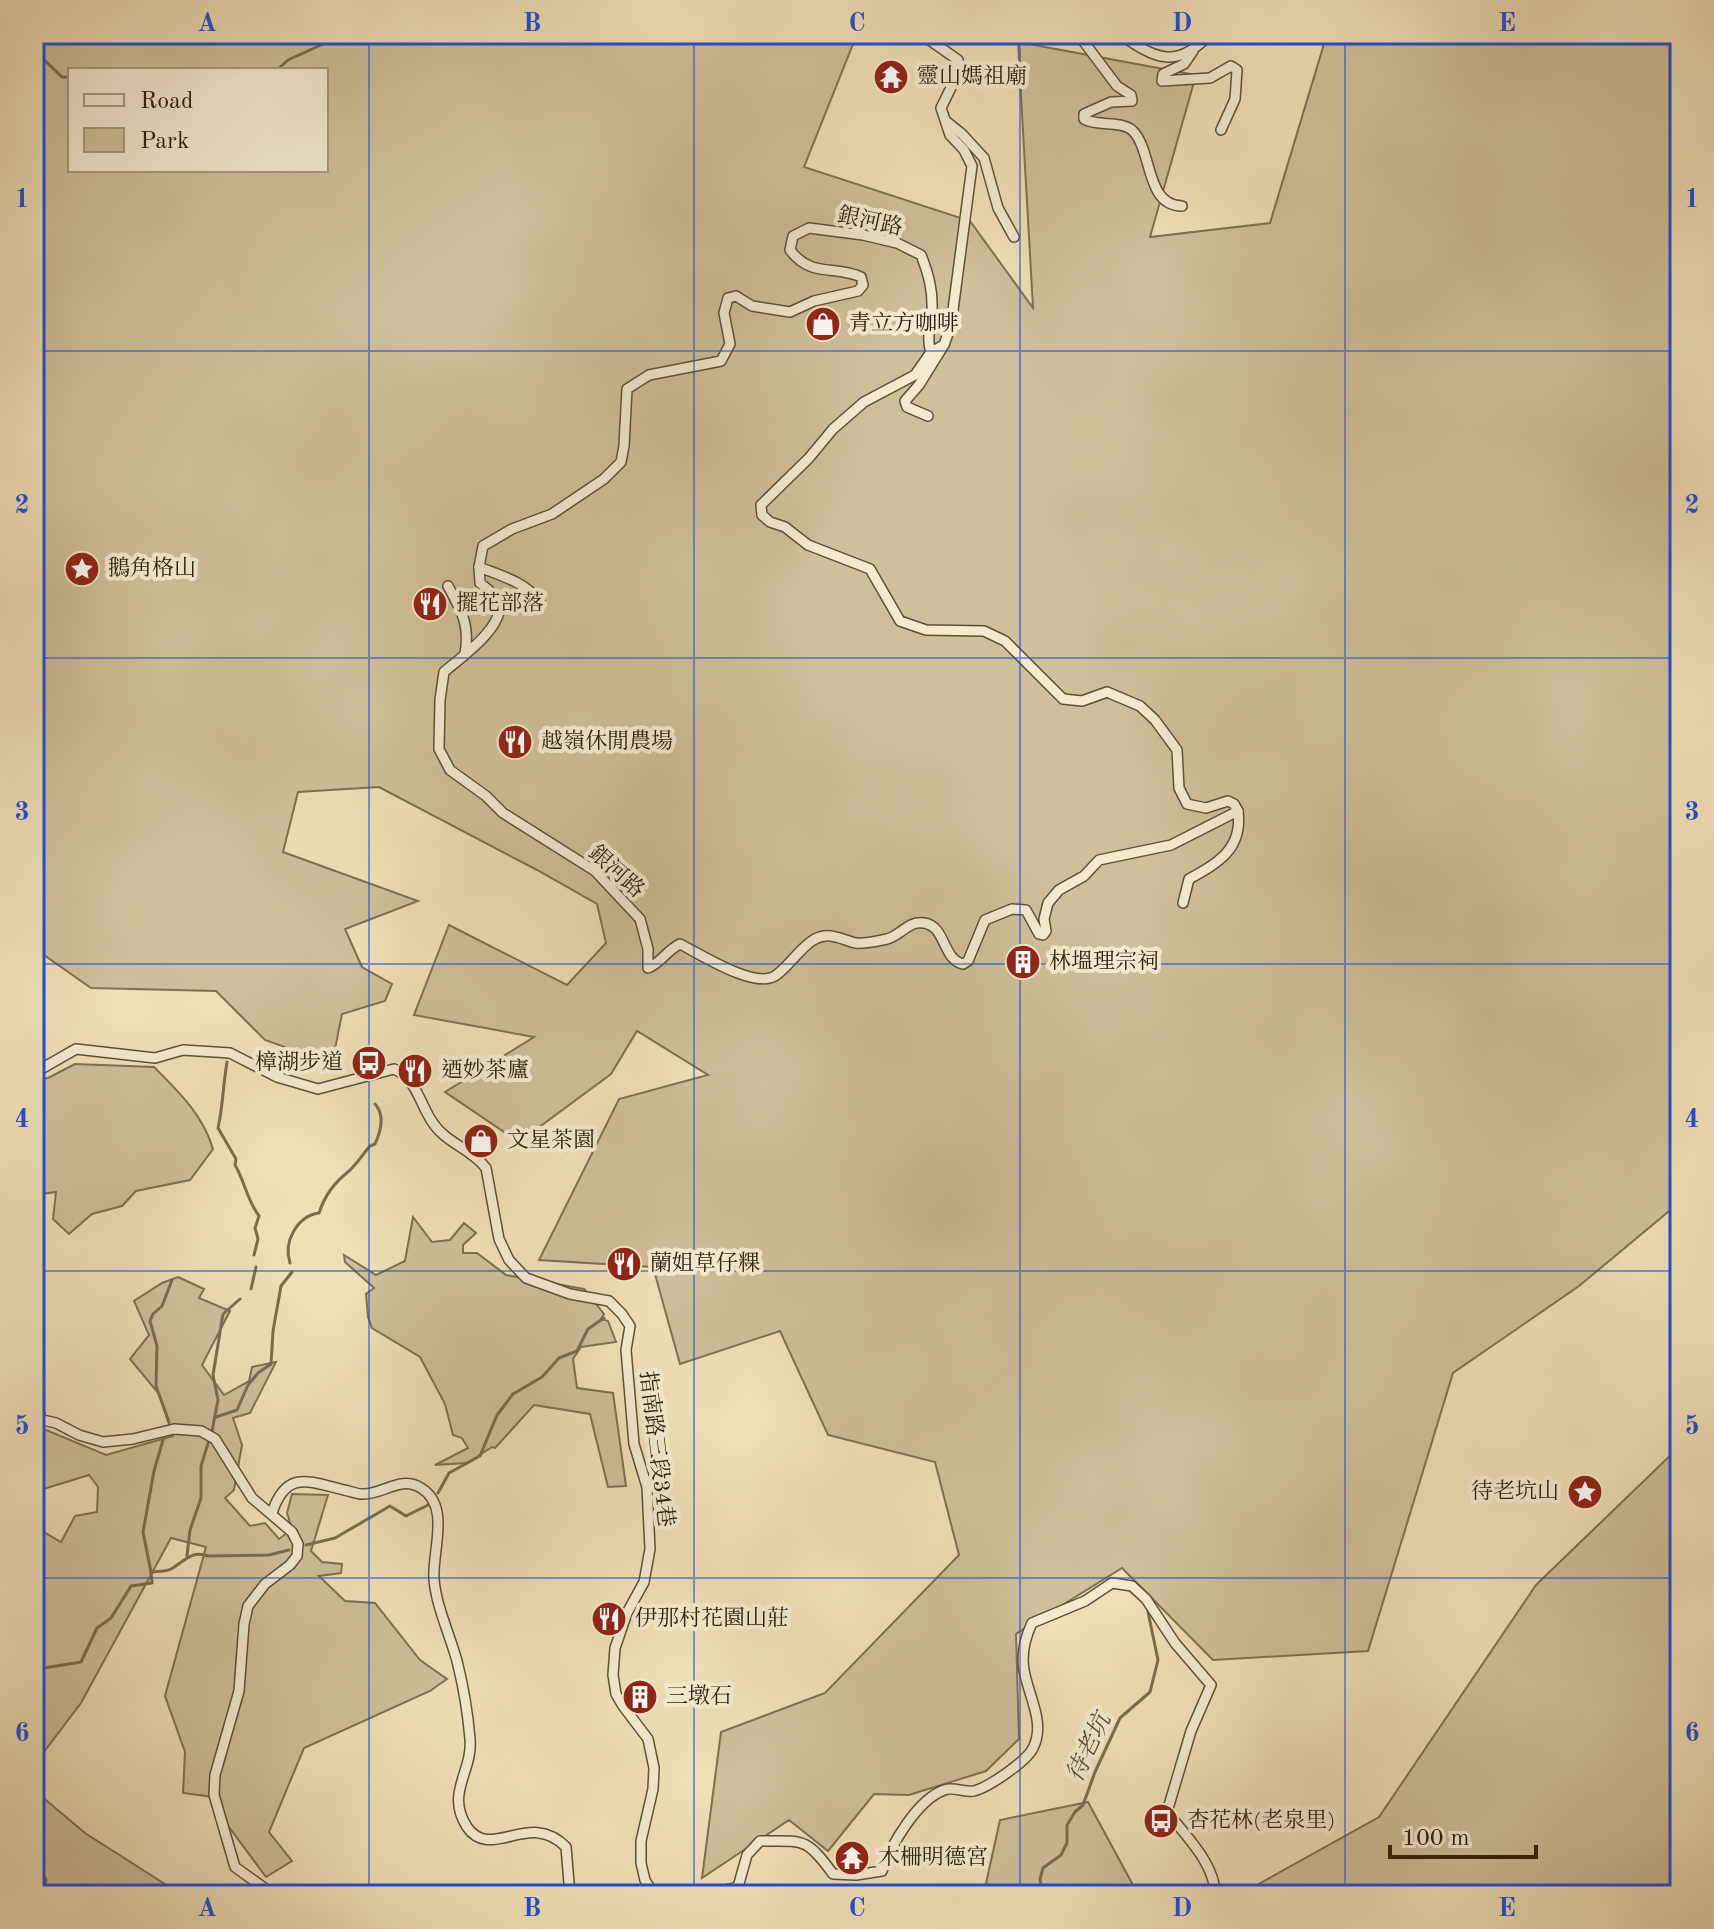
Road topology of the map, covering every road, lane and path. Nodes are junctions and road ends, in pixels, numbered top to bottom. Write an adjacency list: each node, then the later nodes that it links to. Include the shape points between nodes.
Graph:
1 (921, 34): 6 (street, via 958,60 960,69 941,108)
2 (1078, 34): 8 (street, via 1132,101 1111,102 1084,114 1084,119 1133,131 1153,183 1166,202)
3 (1120, 34): 5 (street, via 1161,57)
4 (1210, 34): 5 (street)
5 (1193, 51): 7 (street, via 1184,64 1163,74 1162,81 1210,78 1231,66 1237,70 1235,99)
6 (945, 120): 9 (street, via 984,158 998,208); 10 (street, via 972,166)
7 (1221, 130)
8 (1182, 206)
9 (1014, 237)
10 (944, 345): 11 (street); 12 (street, via 905,401)
11 (931, 352): 13 (street, 銀河路, via 931,281 921,255 897,243 809,228 793,236 790,250 798,261 861,277 858,291 790,312 728,298 724,313 730,344 721,361 649,375 627,389 621,462 552,514 483,546); 17 (street, via 915,375 864,402 833,429 761,505 762,515 808,545 870,569 900,621 926,630 984,631 1005,641 1063,699 1082,701 1107,692 1140,706 1177,750 1179,788 1187,804 1206,808 1228,801)
12 (928, 416)
13 (479, 567): 15 (street, via 511,579); 16 (street, 銀河路, via 480,583 500,609 490,630)
14 (448, 586): 16 (street, via 468,634)
15 (540, 602)
16 (465, 654): 17 (street, 銀河路, via 444,672 442,686 439,749 450,770 503,813 595,871 640,919 648,968 680,944 740,974 773,978 814,939 830,935 859,944 874,942 891,939 915,922 938,931 955,962 963,964 985,920 1012,909 1026,910 1043,935 1048,903 1099,860 1171,845)
17 (1238, 811): 18 (street, via 1237,835 1222,861 1189,879)
18 (1183, 903)
19 (34, 1070): 24 (street, 指南路三段34巷, via 76,1049 155,1058 183,1050 230,1053 277,1077 318,1089 394,1069 402,1072 435,1127 486,1168 499,1239 509,1260 526,1278 609,1301 622,1314 630,1326 626,1350 634,1444 647,1487 650,1549 644,1582 615,1648 613,1675 616,1694 648,1739 654,1768 641,1841 645,1880)
20 (34, 1418): 21 (street, via 103,1442 174,1429 201,1431 215,1439 252,1498)
21 (272, 1513): 22 (street, via 292,1532 297,1556 248,1606 239,1691 214,1795 235,1867); 23 (street, via 278,1493 288,1484 311,1482 363,1494 408,1483 435,1503 434,1579 458,1664 471,1742 458,1803 478,1837 496,1841 538,1831 555,1836 566,1847)
22 (269, 1895)
23 (570, 1895)
24 (654, 1895)
25 (703, 1895): 26 (street, via 738,1887 747,1855 760,1841 802,1841 833,1874 882,1871 890,1847 928,1799 946,1789 974,1791 1022,1764 1036,1740 1034,1703 1023,1670 1023,1642 1032,1623 1085,1601 1112,1583 1132,1586 1146,1599 1211,1685 1167,1812 1198,1852 1215,1883)
26 (1215, 1895)

